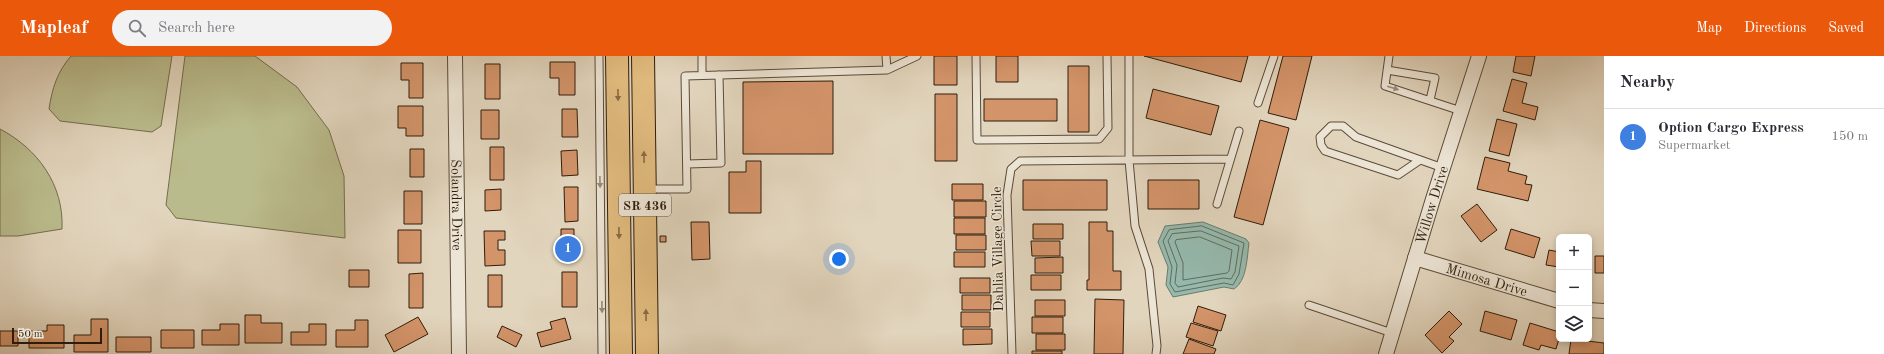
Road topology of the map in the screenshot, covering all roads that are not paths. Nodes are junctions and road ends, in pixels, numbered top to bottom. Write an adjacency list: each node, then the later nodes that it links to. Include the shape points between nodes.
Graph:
1 (455, 56): 35 (street, Solandra Drive)
2 (599, 56): 36 (lane, one-way to 36)
3 (617, 56): 37 (main road, SR 436, one-way to 37)
4 (643, 56): 27 (main road, SR 436, one-way to 4)
5 (702, 56): 16 (lane)
6 (886, 56): 14 (lane)
7 (917, 56): 14 (lane)
8 (976, 56): 9 (lane, via 977,140 1099,139 1108,128)
9 (1107, 56)
10 (1129, 56): 23 (lane)
11 (1274, 56): 19 (lane)
12 (1389, 56): 15 (lane)
13 (1479, 56): 20 (street, Willow Drive)
14 (887, 70): 17 (lane)
15 (1387, 70): 18 (lane, one-way to 18, via 1385,86); 18 (lane, via 1435,78)
16 (702, 75): 17 (lane); 25 (lane, via 685,76)
17 (719, 75): 25 (lane, via 721,163)
18 (1430, 100): 20 (lane)
19 (1258, 103)
20 (1461, 111): 26 (street, Willow Drive)
21 (1239, 131): 22 (lane)
22 (1230, 159): 23 (lane, Dahlia Village Circle); 28 (lane)
23 (1129, 160): 39 (lane, Dahlia Village Circle, via 1020,161 1011,169 1008,195); 40 (lane, via 1135,226 1149,269 1158,346)
24 (1420, 160): 24 (lane, via 1356,137 1343,126 1331,126 1320,137 1325,151 1398,174); 26 (lane)
25 (687, 164): 27 (lane, via 687,189)
26 (1443, 168): 29 (street, Willow Drive)
27 (645, 189): 38 (main road, SR 436, one-way to 27)
28 (1217, 204)
29 (1415, 258): 30 (street, Mimosa Drive); 34 (street, Willow Drive)
30 (1556, 300)
31 (1309, 305): 34 (lane)
32 (1592, 310): 33 (street)
33 (1604, 311)
34 (1392, 334): 41 (street, Willow Drive)
35 (459, 354)
36 (602, 354)
37 (621, 354)
38 (647, 354)
39 (1012, 354)
40 (1156, 354)
41 (1386, 354)

